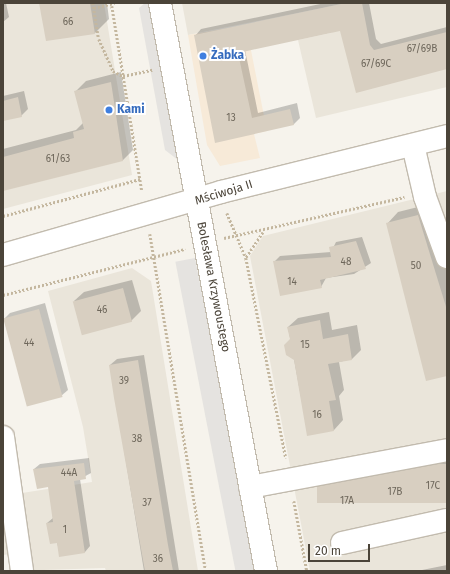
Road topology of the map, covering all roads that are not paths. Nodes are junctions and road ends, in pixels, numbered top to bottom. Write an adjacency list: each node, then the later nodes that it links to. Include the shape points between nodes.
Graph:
1 (160, 3): 4 (street, Bolesława Krzywoustego)
2 (447, 136): 3 (street, Mściwoja II)
3 (413, 145): 4 (street, Mściwoja II, via 221,192); 6 (street, via 424,192)
4 (197, 202): 5 (street, Mściwoja II); 9 (street, Bolesława Krzywoustego)
5 (3, 255)
6 (447, 257)
7 (3, 437): 12 (street)
8 (447, 450): 9 (street)
9 (250, 487): 13 (street, Bolesława Krzywoustego)
10 (447, 520): 11 (street)
11 (342, 543)
12 (22, 571)
13 (266, 571)

